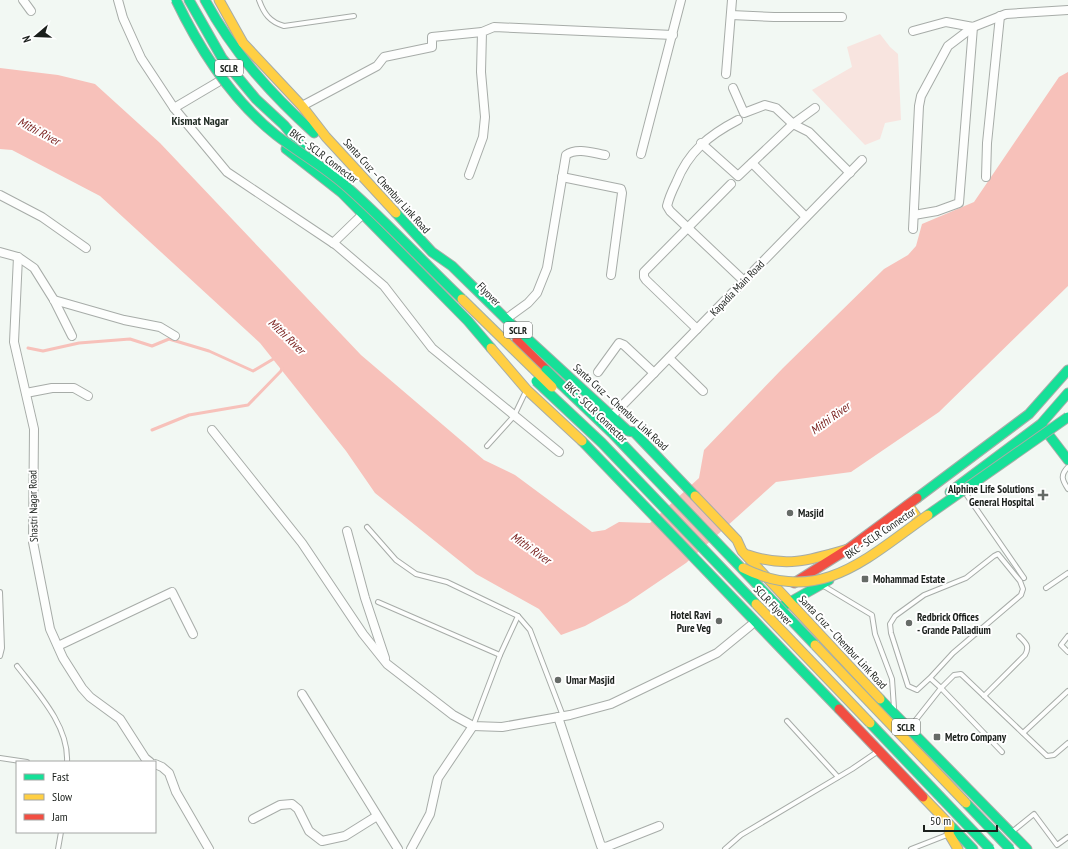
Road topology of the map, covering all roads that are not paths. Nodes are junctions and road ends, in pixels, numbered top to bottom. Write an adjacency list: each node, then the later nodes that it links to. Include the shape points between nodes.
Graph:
1 (23, 0): 12 (street)
2 (118, 0): 25 (street, via 141,58)
3 (169, 0): 22 (main road, via 194,47)
4 (176, 0): 71 (main road, BKC - SCLR Connector, bridge, via 198,44 247,107 275,134 346,186 607,438 711,547 747,570 774,581 794,583 832,577 861,562)
5 (189, 0): 40 (main road, SCLR, via 222,58)
6 (205, 0): 35 (main road, SCLR, via 233,50 267,89)
7 (219, 0): 24 (main road, Santa Cruz – Chembur Link Road, via 243,42)
8 (259, 0): 14 (lane, via 264,12 274,23 284,26)
9 (681, 0): 20 (street)
10 (732, 0): 13 (street)
11 (1068, 10): 16 (street)
12 (30, 11)
13 (732, 15): 15 (street); 21 (street)
14 (354, 16)
15 (842, 16)
16 (1000, 16): 17 (street); 37 (street)
17 (973, 27): 18 (street, via 946,22); 43 (street, via 948,46 921,96); 43 (street, via 959,203 937,211)
18 (913, 31)
19 (482, 32): 20 (street, via 494,27); 24 (street, via 432,37 432,46 384,57 377,66); 36 (street, via 481,72 485,117 482,137)
20 (673, 35): 30 (street)
21 (726, 74)
22 (218, 82): 25 (street); 40 (main road, via 271,138)
23 (733, 88): 28 (street, via 744,113 765,105 770,106 776,108)
24 (302, 106): 35 (main road, Santa Cruz – Chembur Link Road, via 326,137)
25 (174, 108): 47 (street, via 227,172)
26 (815, 108): 28 (street)
27 (738, 120): 29 (street)
28 (792, 124): 33 (street); 34 (street, via 809,132)
29 (701, 143): 33 (street, via 736,175 741,174); 45 (street, via 681,169 668,206)
30 (641, 154)
31 (605, 155): 38 (street, via 571,151 566,155)
32 (862, 160): 34 (street, Kapadia Main Road)
33 (752, 164): 44 (street)
34 (850, 173): 44 (street, Kapadia Main Road)
35 (361, 174): 50 (main road, Santa Cruz – Chembur Link Road / SCLR)
36 (469, 175)
37 (986, 177)
38 (562, 178): 52 (street, via 621,189); 55 (street, via 547,268 537,293)
39 (731, 184): 45 (street)
40 (342, 193): 42 (main road, SCLR)
41 (0, 194): 48 (street, via 42,217)
42 (363, 214): 47 (street); 56 (main road, SCLR)
43 (914, 214): 46 (street)
44 (806, 218): 53 (street, Kapadia Main Road)
45 (688, 228): 53 (street); 57 (street, via 644,272 644,277)
46 (913, 229)
47 (333, 243): 69 (street, via 384,286 432,348)
48 (86, 248)
49 (0, 252): 51 (street)
50 (432, 252): 55 (main road, Santa Cruz – Chembur Link Road / SCLR, via 452,266); 146 (main road, Flyover, bridge, via 546,370 612,432)
51 (18, 257): 54 (street, via 34,268); 66 (street, Shastri Nagar Road, via 14,342)
52 (611, 275)
53 (744, 281): 57 (street, Kapadia Main Road)
54 (54, 300): 58 (street); 59 (street, via 124,320 160,327)
55 (506, 319): 70 (main road, Santa Cruz – Chembur Link Road / SCLR)
56 (468, 321): 64 (main road, SCLR); 145 (main road, SCLR Flyover, bridge, via 602,443)
57 (697, 329): 60 (street, Kapadia Main Road)
58 (72, 336)
59 (175, 336)
60 (669, 358): 63 (street, Kapadia Main Road); 65 (street)
61 (1068, 370): 82 (main road, via 1030,414)
62 (598, 372): 63 (street, via 619,343)
63 (654, 373): 70 (street, Kapadia Main Road)
64 (527, 390): 69 (lane); 77 (main road, SCLR)
65 (703, 391)
66 (26, 393): 68 (street, via 52,388 74,388); 103 (street, Shastri Nagar Road, via 34,429 33,542 50,629)
67 (1068, 393): 72 (main road)
68 (88, 396)
69 (514, 416): 75 (lane); 76 (street)
70 (612, 416): 74 (main road, Santa Cruz – Chembur Link Road / SCLR)
71 (1068, 417)
72 (1041, 424): 78 (main road); 80 (main road)
73 (212, 430): 107 (street, via 302,543 363,634)
74 (628, 431): 77 (main road); 86 (main road, via 630,438); 86 (main road, Santa Cruz – Chembur Link Road / SCLR, via 634,432 680,479)
75 (487, 446)
76 (559, 452)
77 (601, 459): 98 (main road, SCLR, via 700,563)
78 (1068, 460)
79 (1068, 468): 81 (lane, via 1062,476)
80 (960, 485): 83 (main road); 90 (lane)
81 (1068, 489)
82 (908, 505): 83 (main road); 87 (main road)
83 (916, 516): 91 (main road)
84 (366, 527): 97 (lane, via 396,560 416,574 447,582)
85 (347, 531): 107 (street, via 365,598)
86 (735, 543): 88 (main road, Santa Cruz – Chembur Link Road / SCLR)
87 (848, 549): 88 (main road, via 814,559 781,564 760,560); 94 (main road)
88 (744, 553): 94 (main road, Santa Cruz – Chembur Link Road / SCLR)
89 (1068, 573): 92 (lane)
90 (1024, 578)
91 (822, 585): 95 (main road); 114 (lane, via 872,615 874,634 892,679)
92 (1046, 588)
93 (0, 592): 106 (lane)
94 (780, 592): 95 (main road, Santa Cruz – Chembur Link Road / SCLR); 98 (main road)
95 (789, 601): 99 (main road); 114 (main road, Santa Cruz – Chembur Link Road / SCLR)
96 (378, 602): 105 (lane)
97 (518, 616): 105 (lane); 115 (lane, via 530,630)
98 (751, 622): 99 (main road, SCLR); 115 (street, via 717,653 644,689 611,704)
99 (760, 626): 121 (main road, SCLR)
100 (193, 634): 103 (street, via 172,592)
101 (1019, 636): 113 (lane, via 1027,644 1025,656)
102 (1068, 636): 104 (lane, via 1061,645)
103 (58, 646): 126 (street, Shastri Nagar Road, via 82,688 120,719)
104 (1068, 652)
105 (500, 655): 117 (lane)
106 (0, 656)
107 (387, 664): 117 (street, via 452,715)
108 (17, 666): 125 (lane, via 60,726)
109 (930, 678): 109 (lane, via 952,653 1021,595 1023,589 1020,581 1000,556 994,556 966,578 924,595 895,616 890,624 908,686 916,690); 110 (lane)
110 (941, 688): 113 (lane, via 961,674); 118 (lane); 122 (lane)
111 (1068, 691): 119 (lane)
112 (302, 694): 129 (street)
113 (984, 696): 119 (lane)
114 (893, 713): 118 (main road, Santa Cruz – Chembur Link Road / SCLR)
115 (560, 716): 117 (street, via 502,726); 132 (street, via 601,846 606,848)
116 (788, 721): 128 (lane)
117 (473, 726): 140 (street, via 438,778 430,814)
118 (908, 729): 134 (main road, Santa Cruz – Chembur Link Road / SCLR)
119 (1023, 733): 120 (lane, via 1047,756 1051,756)
120 (1068, 743)
121 (879, 750): 128 (lane); 131 (main road, SCLR)
122 (1002, 752)
123 (0, 758): 124 (lane)
124 (20, 761)
125 (67, 761)
126 (149, 761)
127 (156, 764): 138 (street, via 168,773)
128 (838, 777): 141 (lane, via 741,835)
129 (377, 816): 130 (street, via 345,836 322,842 309,831 300,812 292,804 280,805); 139 (street)
130 (253, 819)
131 (950, 825): 135 (main road); 144 (main road)
132 (658, 826)
133 (60, 833): 137 (lane)
134 (1011, 833): 136 (lane, via 1034,814 1057,845); 147 (main road, Santa Cruz – Chembur Link Road / SCLR)
135 (949, 834): 142 (lane); 143 (main road)
136 (1068, 837)
137 (58, 849)
138 (208, 849)
139 (398, 849)
140 (411, 849)
141 (725, 849)
142 (911, 849)
143 (958, 849)
144 (973, 849)
145 (990, 849)
146 (1010, 849)
147 (1027, 849)

